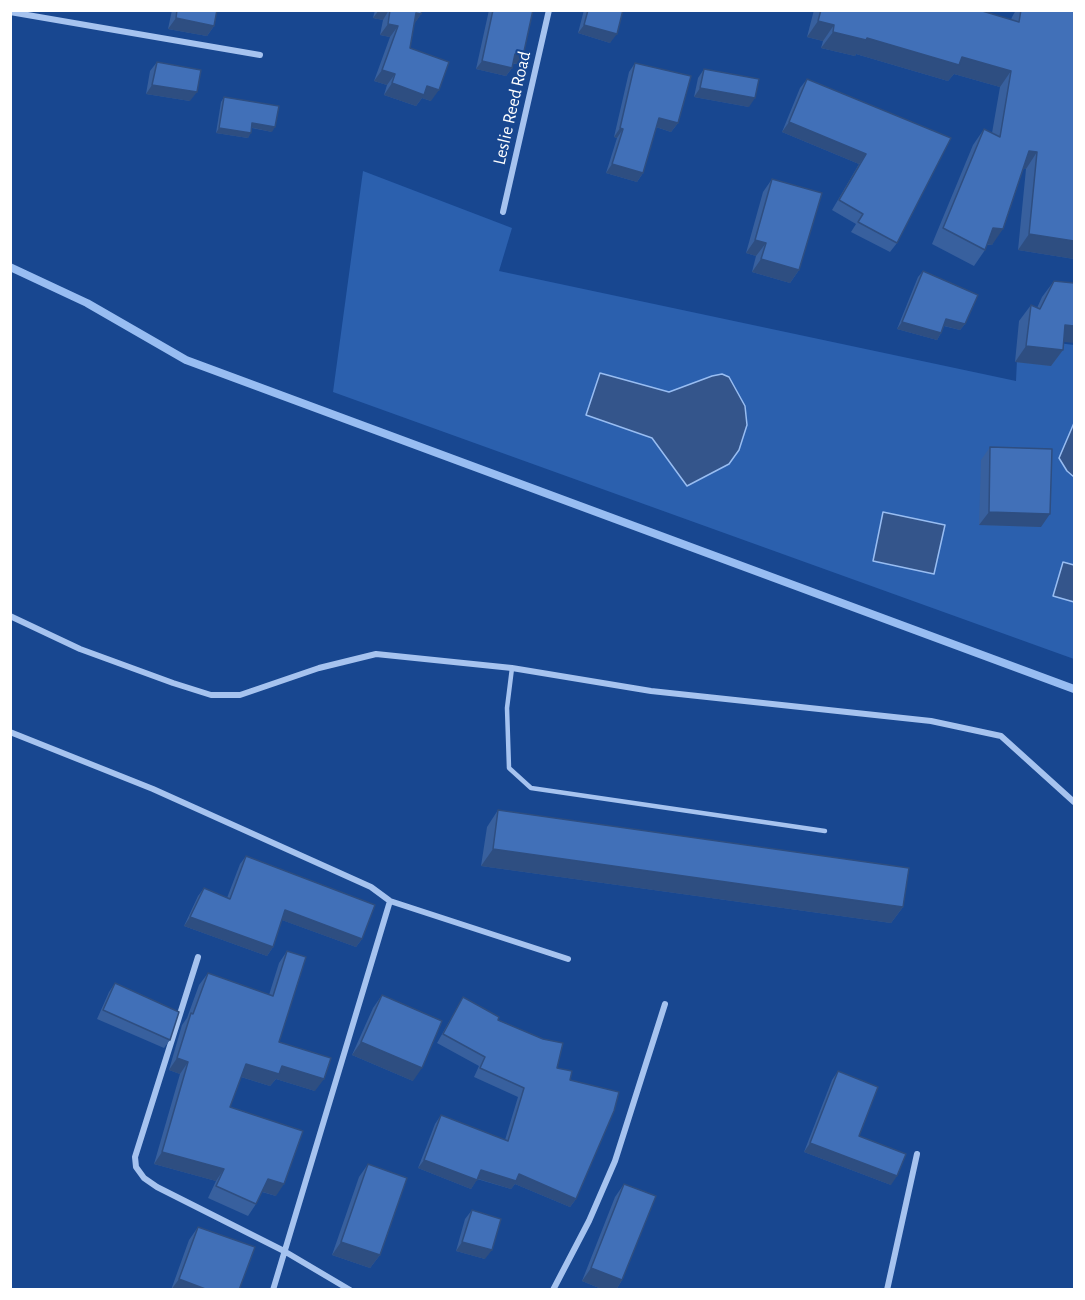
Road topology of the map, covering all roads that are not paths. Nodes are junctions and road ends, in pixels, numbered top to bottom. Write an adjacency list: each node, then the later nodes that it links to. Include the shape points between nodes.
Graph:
1 (549, 10): 4 (street, Leslie Reed Road)
2 (10, 12): 3 (street)
3 (260, 55)
4 (503, 212)
5 (10, 616): 6 (street, via 80,649 212,694 240,695 319,668 376,654)
6 (512, 668): 8 (street, via 651,692 931,721 1001,736); 9 (lane, via 507,708 509,768 531,788)
7 (10, 732): 10 (street, via 164,794 371,887)
8 (1074, 802)
9 (825, 831)
10 (390, 901): 12 (street); 15 (street)
11 (198, 957): 15 (street, via 135,1157 136,1167 157,1187)
12 (568, 959)
13 (665, 1004): 18 (street, via 615,1161)
14 (917, 1154): 19 (street)
15 (284, 1251): 16 (street); 17 (street)
16 (273, 1290)
17 (350, 1290)
18 (553, 1290)
19 (887, 1290)

